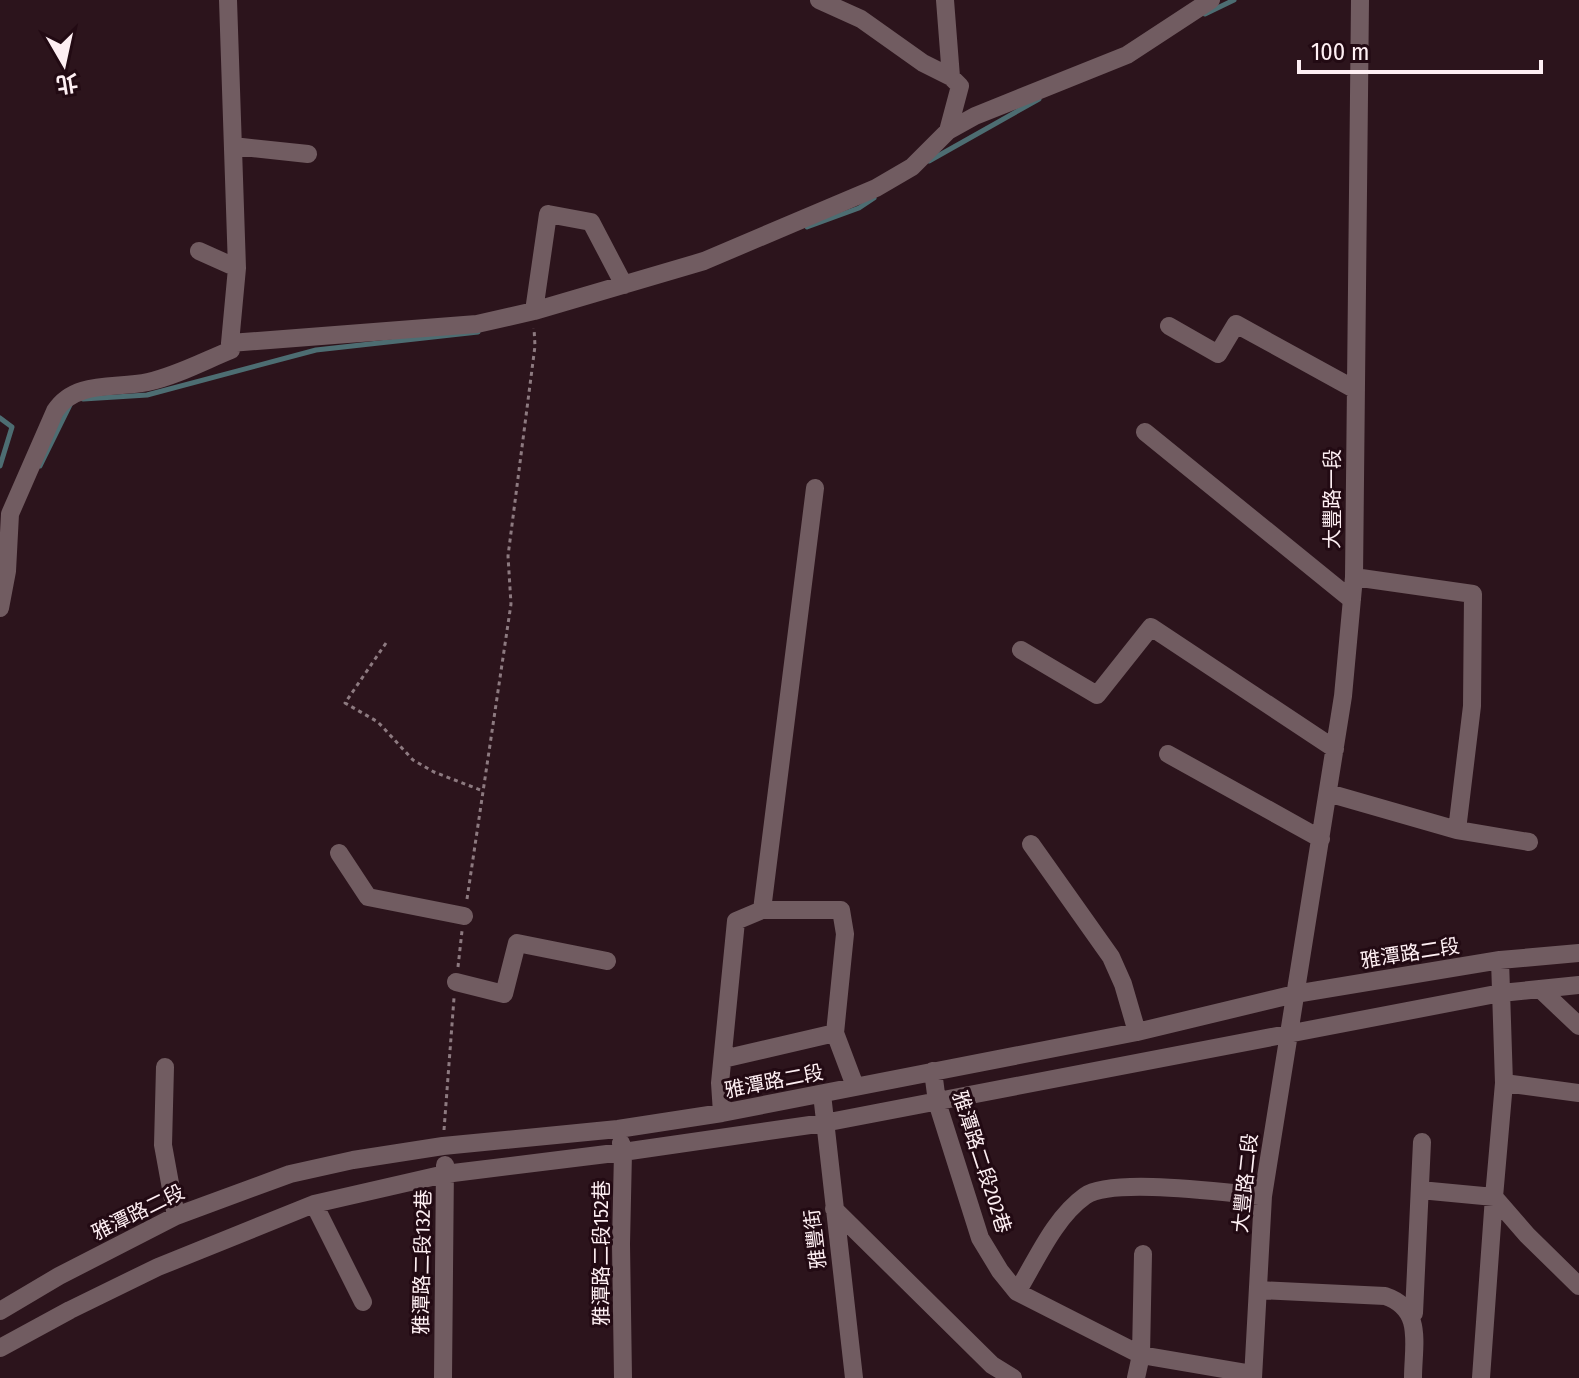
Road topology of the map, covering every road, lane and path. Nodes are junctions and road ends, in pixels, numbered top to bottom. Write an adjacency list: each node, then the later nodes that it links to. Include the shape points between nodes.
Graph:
1 (228, 0): 8 (street)
2 (819, 0): 6 (street, via 861,19)
3 (945, 0): 6 (street)
4 (1211, 0): 7 (street, via 1127,55)
5 (1360, 0): 16 (street, 大豐路一段)
6 (951, 77): 7 (street, via 960,86)
7 (948, 131): 12 (street, via 912,167 876,188 704,261)
8 (233, 146): 9 (street); 11 (street)
9 (308, 154)
10 (199, 251): 11 (street)
11 (237, 268): 15 (street)
12 (624, 285): 13 (street); 13 (street, via 591,222 548,214)
13 (534, 311): 15 (street, via 477,324); 26 (path, via 535,346 508,556 511,604)
14 (1169, 326): 16 (street, via 1218,354 1236,324)
15 (230, 343): 21 (street, via 231,350 149,381 84,389 64,398 10,514)
16 (1356, 390): 19 (street, 大豐路一段)
17 (1145, 432): 20 (street)
18 (815, 488): 33 (street)
19 (1354, 577): 20 (street, 大豐路一段); 28 (street, via 1473,594 1472,706)
20 (1352, 600): 24 (street, 大豐路一段)
21 (0, 608)
22 (386, 643): 26 (path, via 345,703 378,722 413,760)
23 (1021, 650): 24 (street, via 1097,695 1151,627)
24 (1335, 749): 27 (street, 大豐路一段)
25 (1168, 754): 29 (street)
26 (483, 791): 34 (path)
27 (1328, 793): 28 (street); 29 (street, 大豐路一段)
28 (1457, 830): 30 (street)
29 (1321, 839): 42 (street, 大豐路一段)
30 (1529, 842)
31 (1031, 844): 44 (street, via 1111,957)
32 (339, 853): 34 (street, via 368,897)
33 (762, 910): 45 (street, via 841,910 845,934); 47 (street, via 736,921)
34 (464, 916): 38 (path)
35 (1579, 953): 36 (street, 雅潭路二段)
36 (1500, 960): 41 (street); 42 (street, 雅潭路二段)
37 (607, 961): 38 (street, via 517,943 504,994)
38 (456, 982): 59 (path)
39 (1579, 985): 40 (street)
40 (1540, 989): 41 (street); 43 (street)
41 (1501, 993): 46 (street); 50 (street)
42 (1295, 994): 44 (street, 雅潭路二段); 46 (street, 大豐路二段)
43 (1579, 1026)
44 (1137, 1032): 49 (street, 雅潭路二段)
45 (835, 1033): 47 (street); 51 (street)
46 (1287, 1036): 54 (street); 63 (street, 大豐路二段)
47 (723, 1059): 55 (street)
48 (165, 1067): 67 (street, via 163,1145)
49 (933, 1071): 51 (street, 雅潭路二段); 54 (street, 雅潭路二段202巷)
50 (1504, 1083): 52 (street); 64 (street)
51 (855, 1086): 53 (street, 雅潭路二段)
52 (1579, 1093)
53 (822, 1094): 55 (street, 雅潭路二段); 56 (street, 雅豐街)
54 (937, 1102): 56 (street); 71 (street, 雅潭路二段202巷, via 980,1238)
55 (722, 1113): 57 (street, 雅潭路二段)
56 (824, 1123): 60 (street); 66 (street, 雅豐街)
57 (618, 1129): 59 (street, 雅潭路二段); 60 (street, 雅潭路二段152巷)
58 (1422, 1142): 62 (street)
59 (443, 1146): 61 (street, 雅潭路二段132巷); 67 (street, 雅潭路二段, via 290,1174)
60 (623, 1152): 61 (street); 79 (street, 雅潭路二段152巷)
61 (445, 1174): 65 (street); 78 (street, 雅潭路二段132巷)
62 (1420, 1190): 64 (street); 74 (street)
63 (1263, 1196): 70 (street, 大豐路二段); 71 (street, via 1130,1186 1087,1194 1066,1213)
64 (1494, 1197): 69 (street); 84 (street)
65 (314, 1204): 72 (street); 75 (street, via 158,1267)
66 (834, 1209): 80 (street, 雅豐街); 81 (street, via 992,1365)
67 (176, 1216): 73 (street, 雅潭路二段)
68 (1143, 1254): 76 (street)
69 (1579, 1286)
70 (1258, 1290): 77 (street, 大豐路二段); 83 (street, via 1398,1300 1414,1325)
71 (1017, 1292): 76 (street, 雅潭路二段202巷)
72 (363, 1302)
73 (0, 1311)
74 (1414, 1313)
75 (0, 1348)
76 (1141, 1355): 77 (street, 雅潭路二段202巷); 82 (street)
77 (1253, 1376)
78 (443, 1378)
79 (623, 1378)
80 (854, 1378)
81 (1013, 1378)
82 (1136, 1378)
83 (1413, 1378)
84 (1481, 1378)

